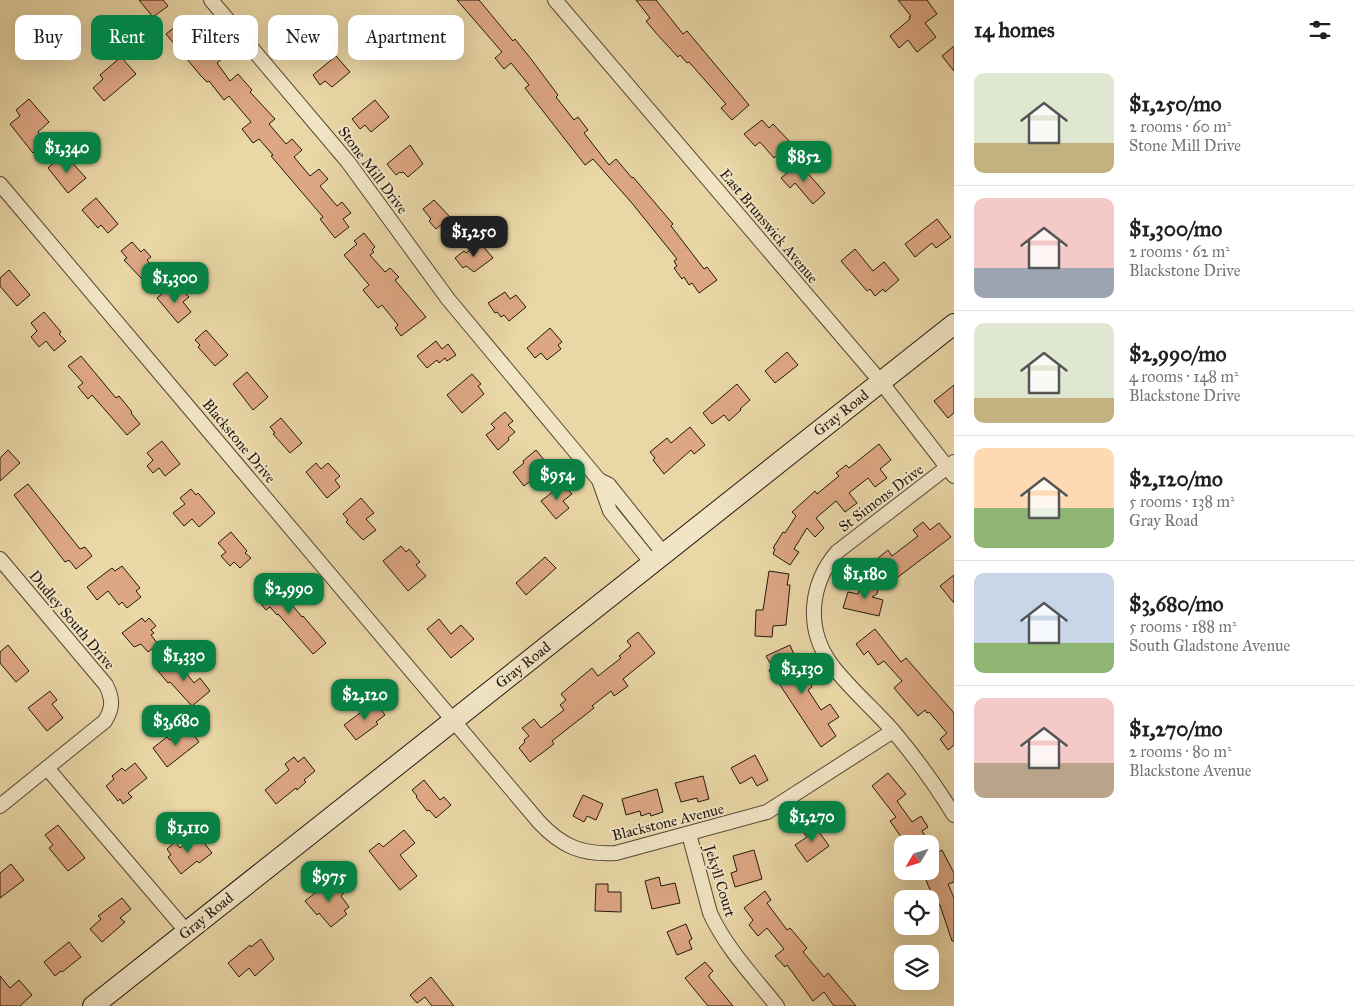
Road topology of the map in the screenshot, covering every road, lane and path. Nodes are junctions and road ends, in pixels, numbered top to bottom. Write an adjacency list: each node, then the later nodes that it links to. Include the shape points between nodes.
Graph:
1 (211, 0): 7 (street, Stone Mill Drive, via 348,162 448,299 599,480 610,511)
2 (555, 0): 5 (street, East Brunswick Avenue)
3 (0, 184): 9 (street, Blackstone Drive)
4 (954, 324): 5 (street, Gray Road)
5 (881, 382): 6 (street, East Brunswick Avenue); 7 (street, Gray Road)
6 (952, 469): 10 (street, St Simons Drive, via 838,552 824,571 814,598 816,634 826,655)
7 (658, 558): 9 (street, Gray Road)
8 (0, 559): 11 (street, Dudley South Drive, via 111,695 112,706 105,721)
9 (453, 720): 15 (street, Blackstone Avenue, via 539,822 565,844 598,854 616,853); 16 (street, Gray Road)
10 (893, 731): 12 (street, St Simons Drive); 15 (street, Blackstone Avenue, via 767,812)
11 (47, 768): 13 (street); 16 (street)
12 (949, 797): 14 (street, St Simons Drive)
13 (0, 806)
14 (954, 815)
15 (689, 834): 18 (street, Jekyll Court, via 715,924)
16 (187, 932): 17 (street, Gray Road)
17 (93, 1006)
18 (777, 1006)

